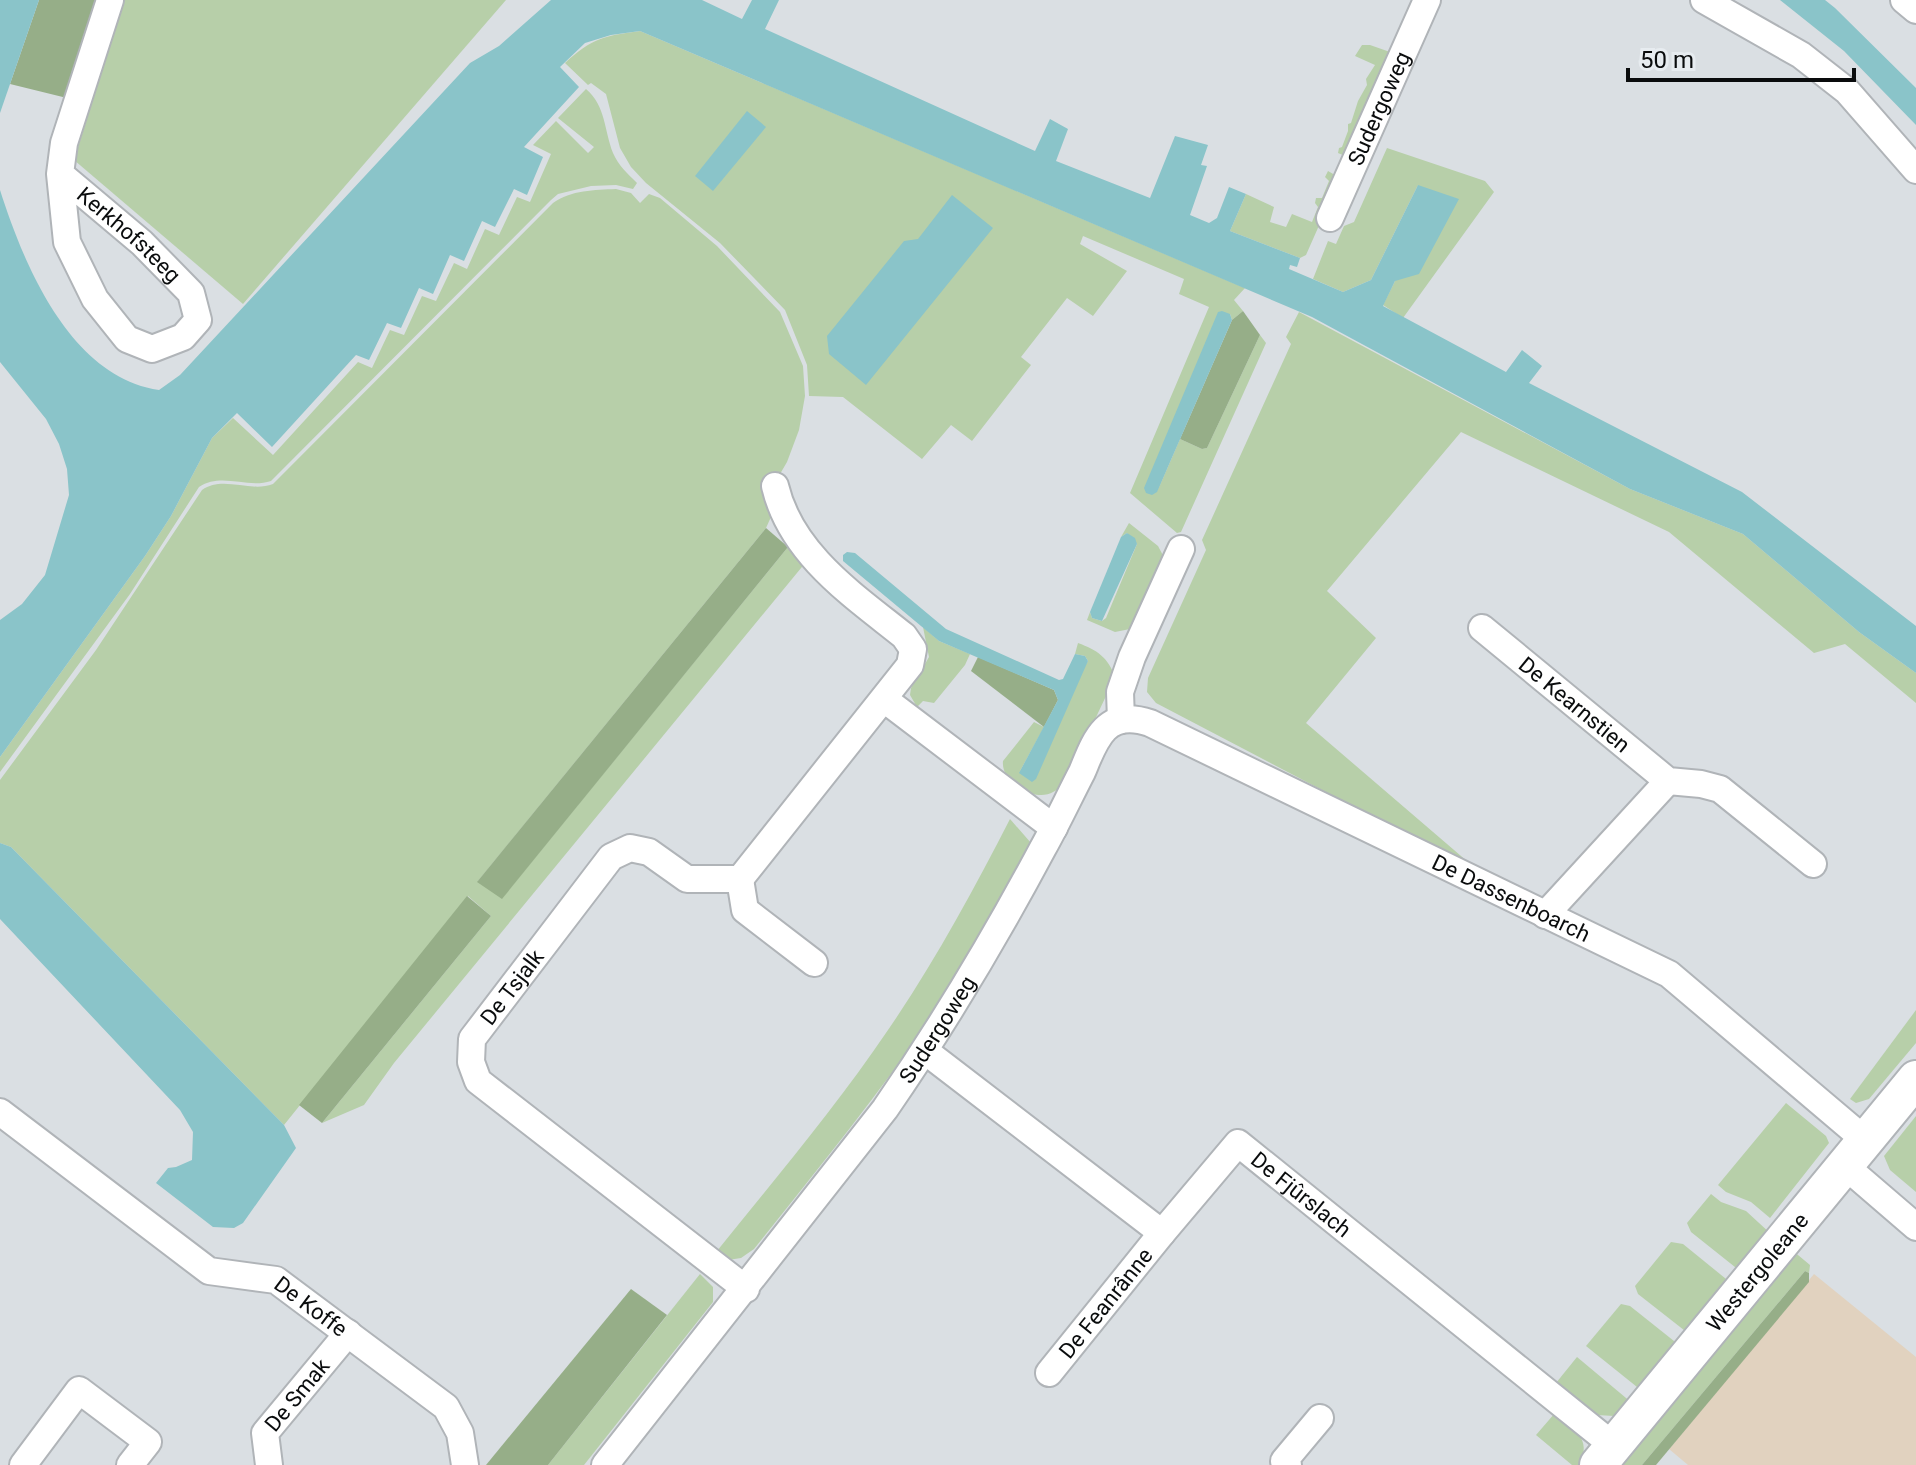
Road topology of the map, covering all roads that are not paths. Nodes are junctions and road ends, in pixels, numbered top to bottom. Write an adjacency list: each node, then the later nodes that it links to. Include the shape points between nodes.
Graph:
1 (110, 0): 7 (street, Kerkhofsteeg, via 64,143)
2 (1427, 0): 8 (street, Sudergoweg)
3 (1704, 0): 6 (street, via 1801,55 1847,91)
4 (1904, 0): 5 (street)
5 (1916, 10)
6 (1916, 170)
7 (60, 174): 7 (street, Kerkhofsteeg, via 67,242 95,299 127,339 152,349 183,337 198,320 191,293 142,243)
8 (1330, 218)
9 (775, 486): 12 (street, via 780,509 819,566 913,649 910,665)
10 (1181, 549): 13 (street, via 1132,657 1120,692)
11 (1482, 628): 14 (street, De Kearnstien)
12 (884, 699): 15 (street); 17 (street)
13 (1121, 720): 15 (street, Sudergoweg, via 1106,728 1096,743); 18 (street, De Dassenboarch, via 1150,723)
14 (1668, 781): 16 (street, via 1720,789); 18 (street)
15 (1054, 828): 20 (street, Sudergoweg)
16 (1813, 864)
17 (740, 879): 19 (street, via 745,910); 26 (street, De Tsjalk, via 687,879 649,852 630,848 611,857 472,1039 471,1062 478,1081)
18 (1545, 915): 23 (street, De Dassenboarch, via 1669,974)
19 (814, 963)
20 (925, 1051): 25 (street); 26 (street, Sudergoweg)
21 (1916, 1079): 23 (street, Westergoleane)
22 (0, 1112): 27 (street, De Koffe, via 209,1271 276,1280)
23 (1854, 1153): 24 (street, De Dassenboarch); 30 (street, Westergoleane)
24 (1916, 1227)
25 (1162, 1233): 28 (street, De Feanrânne); 30 (street, De Fjûrslach, via 1238,1143)
26 (746, 1289): 35 (street, Sudergoweg)
27 (348, 1333): 33 (street, De Smak, via 265,1433); 34 (street, De Koffe, via 446,1407 460,1433)
28 (1049, 1373)
29 (1320, 1418): 36 (street, via 1284,1461)
30 (1606, 1456)
31 (23, 1465): 32 (street, via 79,1390 148,1442)
32 (130, 1465)
33 (269, 1465)
34 (465, 1465)
35 (605, 1465)
36 (1288, 1465)

